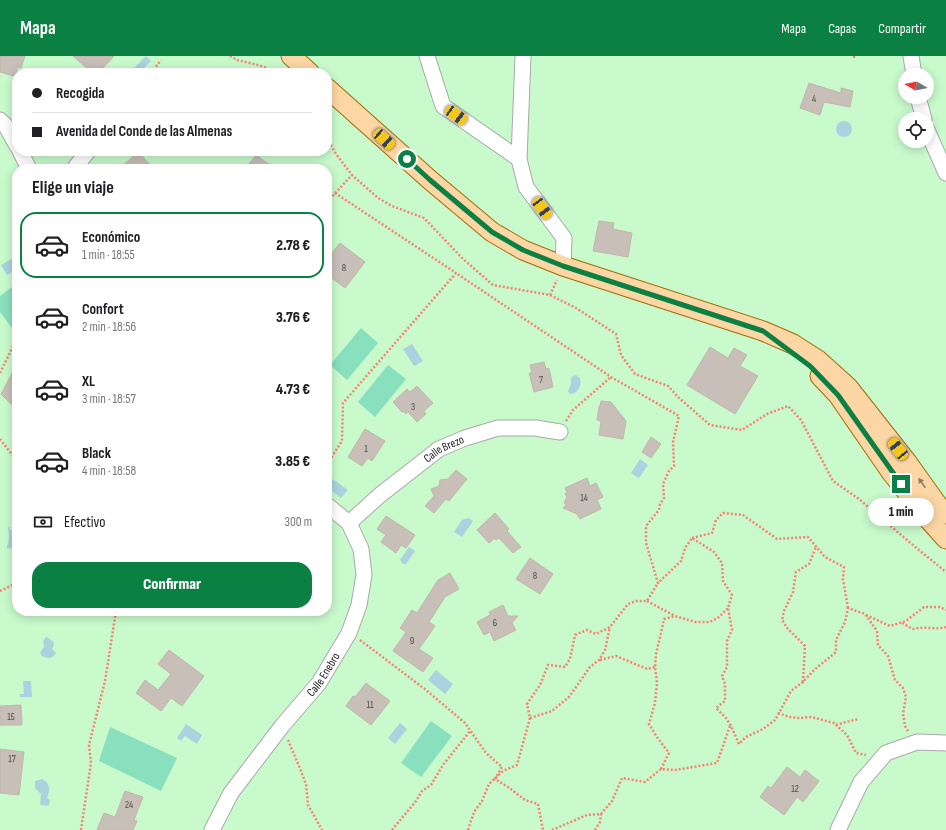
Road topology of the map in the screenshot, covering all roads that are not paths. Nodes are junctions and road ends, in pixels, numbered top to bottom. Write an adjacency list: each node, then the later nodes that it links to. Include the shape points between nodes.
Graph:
1 (291, 56): 5 (main road)
2 (427, 56): 14 (street, via 443,106)
3 (523, 56): 14 (street)
4 (911, 56): 6 (street)
5 (304, 68)
6 (913, 68)
7 (332, 92): 17 (main road, via 492,232 523,250)
8 (0, 120): 10 (street)
9 (934, 134): 11 (street)
10 (12, 137)
11 (946, 142)
12 (934, 144): 16 (street)
13 (84, 156): 15 (street)
14 (519, 159): 17 (street, via 526,186 564,238)
15 (78, 164)
16 (945, 168)
17 (563, 266): 18 (main road)
18 (763, 331): 20 (main road, one-way to 18, via 848,387 818,360 793,344); 23 (main road, via 810,366 838,395 891,472)
19 (560, 432): 22 (street, Calle Brezo, via 535,428 498,428 465,438 439,450 380,494)
20 (943, 508)
21 (332, 509): 22 (street, Calle Enebro)
22 (349, 523): 25 (street, Calle Enebro, via 361,549 364,575 359,605 350,633 319,683 231,792)
23 (946, 539)
24 (946, 742): 26 (street, via 917,742 886,753 861,782)
25 (212, 830)
26 (838, 830)

